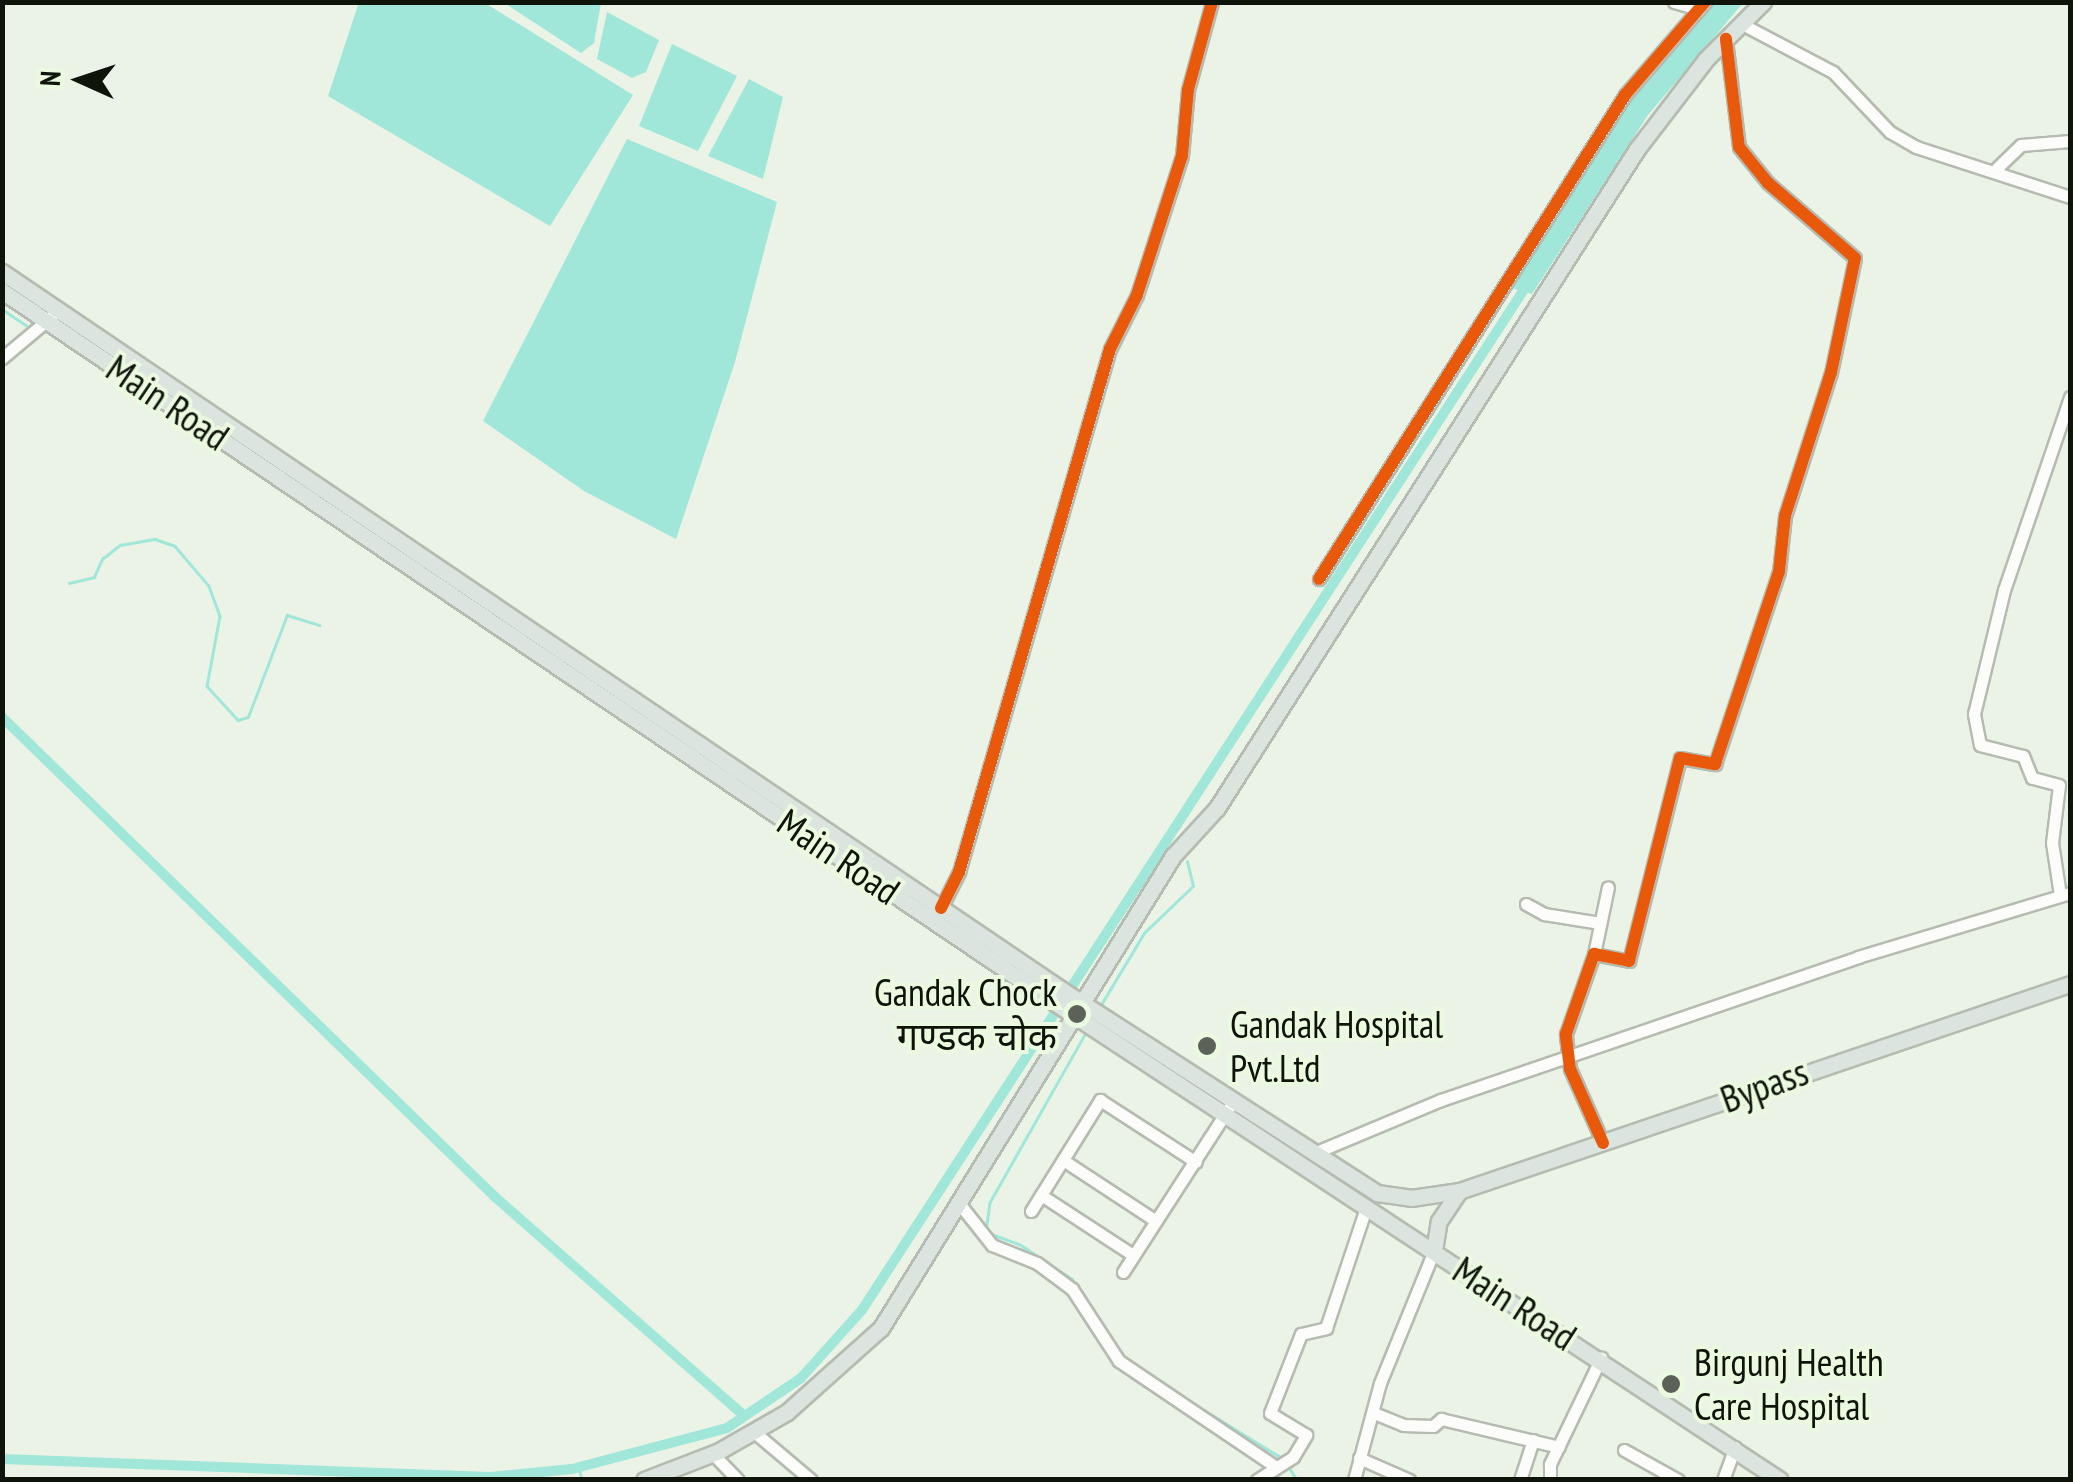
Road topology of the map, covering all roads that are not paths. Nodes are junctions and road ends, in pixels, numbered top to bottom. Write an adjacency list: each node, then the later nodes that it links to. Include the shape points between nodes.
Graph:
1 (1212, 2): 20 (street, via 1188,90 1182,156 1137,295 1110,350 959,872)
2 (1674, 2): 4 (street)
3 (1763, 2): 5 (main road)
4 (1702, 6): 16 (street, via 1625,95)
5 (1742, 24): 6 (main road); 8 (street, via 1833,72 1890,132 1916,147)
6 (1726, 39): 22 (street, via 1739,147 1768,183 1855,258 1831,373 1785,516 1778,572 1716,764 1680,758 1629,962); 25 (main road, via 1594,215 1217,808 1174,856)
7 (2070, 141): 8 (street, via 2021,145)
8 (1997, 168): 9 (street)
9 (2070, 197)
10 (2, 272): 12 (main road, Main Road)
11 (2, 291): 12 (main road, Main Road)
12 (52, 315): 13 (street); 15 (main road, Main Road)
13 (2, 358)
14 (2070, 398): 18 (street, via 2004,590 1974,714 1980,746 2023,756 2032,778 2059,785 2052,843)
15 (440, 576): 20 (main road, Main Road); 24 (main road, Main Road)
16 (1318, 578)
17 (1608, 887): 21 (street)
18 (2065, 894): 26 (street, via 1858,956)
19 (1526, 904): 21 (street, via 1544,914)
20 (941, 908): 24 (main road, Main Road)
21 (1600, 923): 22 (street)
22 (1594, 954): 26 (street, via 1566,1034)
23 (2070, 984): 29 (main road, Bypass)
24 (1058, 995): 25 (main road, Main Road)
25 (1080, 1009): 27 (main road, Main Road); 28 (main road, Main Road); 36 (main road)
26 (1571, 1060): 29 (street); 30 (street, via 1441,1100)
27 (1234, 1100): 28 (street); 30 (main road, Main Road)
28 (1226, 1116): 32 (street); 37 (main road, Main Road)
29 (1603, 1143): 34 (main road, Bypass)
30 (1314, 1154): 33 (main road, Main Road)
31 (1064, 1160): 32 (street, via 1100,1100); 35 (street); 39 (street)
32 (1196, 1162): 39 (street)
33 (1337, 1170): 34 (main road, Bypass, via 1394,1197)
34 (1459, 1191): 40 (main road, via 1440,1221)
35 (1042, 1195): 38 (street); 41 (street)
36 (958, 1202): 45 (main road, via 881,1328 833,1376); 52 (street, via 992,1245 1037,1263 1072,1290 1119,1361)
37 (1366, 1208): 40 (main road, Main Road); 52 (street, via 1326,1328 1300,1334 1270,1414 1306,1435)
38 (1030, 1211)
39 (1156, 1221): 41 (street)
40 (1434, 1250): 43 (main road, Main Road); 44 (street)
41 (1134, 1256): 42 (street)
42 (1123, 1272)
43 (1601, 1358): 47 (street); 48 (main road, Main Road)
44 (1374, 1413): 46 (street, via 1404,1425 1433,1426 1441,1419); 51 (street)
45 (753, 1431): 50 (main road); 55 (street)
46 (1533, 1440): 47 (street); 60 (street)
47 (1560, 1447): 61 (street)
48 (1735, 1447): 63 (street); 64 (main road, Main Road)
49 (1624, 1450): 62 (street)
50 (712, 1454): 53 (main road); 54 (street)
51 (1359, 1458): 58 (street); 59 (street)
52 (1277, 1466): 56 (street); 57 (street)
53 (644, 1480)
54 (738, 1480)
55 (811, 1480)
56 (1257, 1480)
57 (1288, 1480)
58 (1354, 1480)
59 (1409, 1480)
60 (1520, 1480)
61 (1550, 1480)
62 (1678, 1480)
63 (1723, 1480)
64 (1780, 1480)

